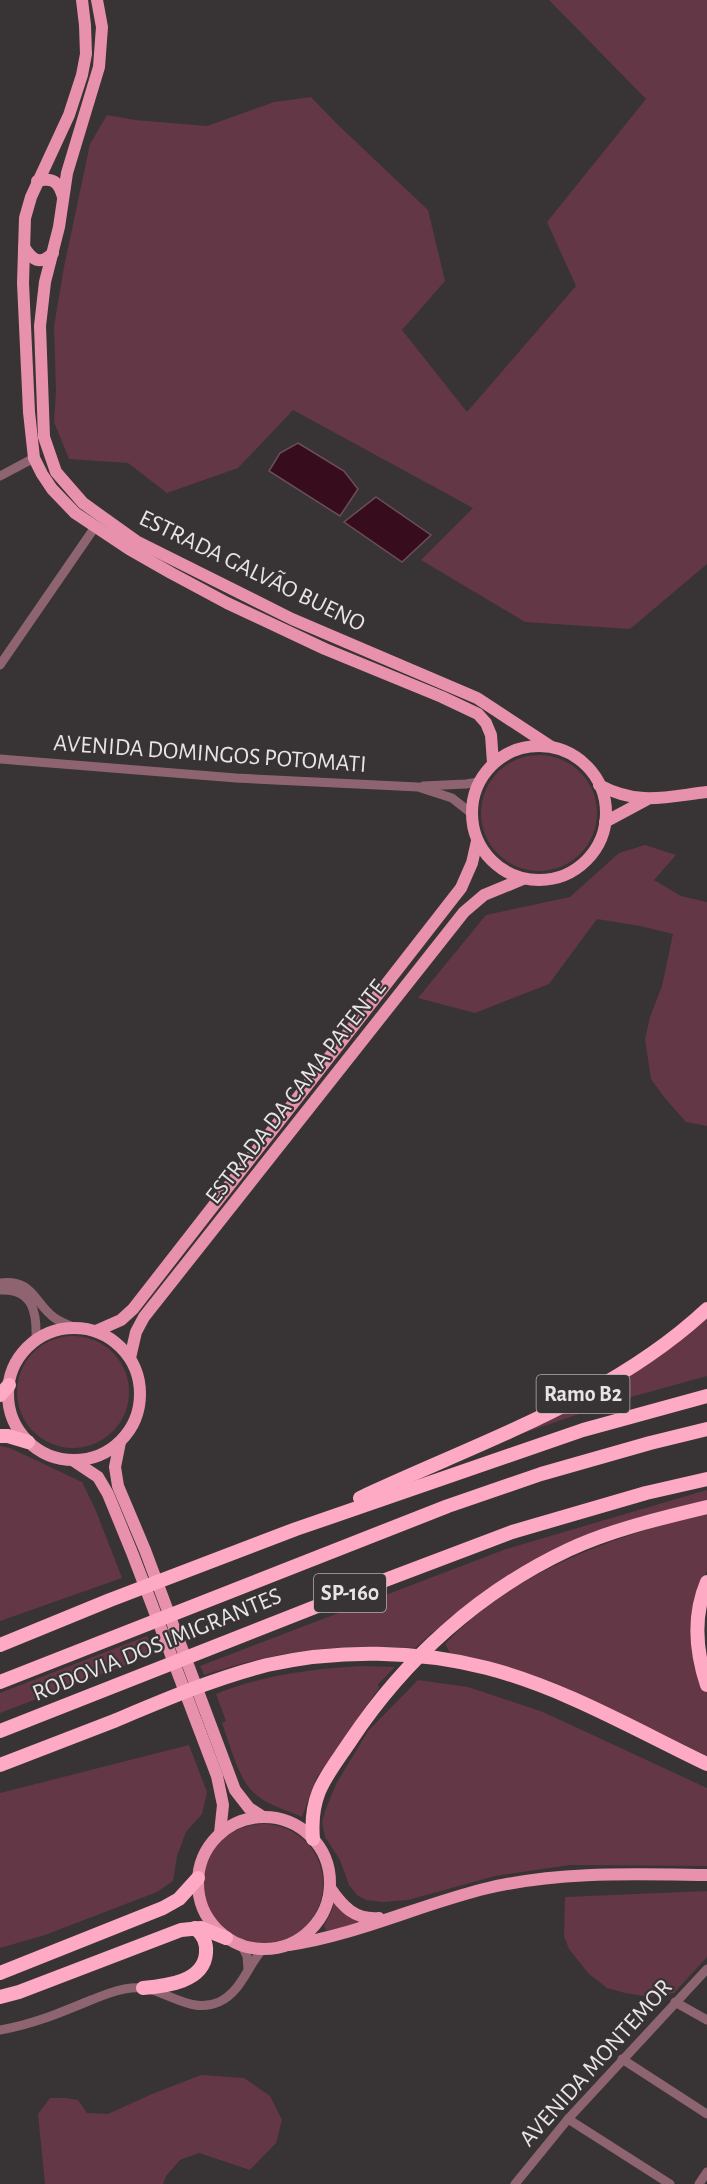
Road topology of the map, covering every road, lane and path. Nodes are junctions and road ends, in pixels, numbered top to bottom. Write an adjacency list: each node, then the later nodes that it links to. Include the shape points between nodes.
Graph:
1 (82, 0): 3 (main road, ESTRADA GALVÃO BUENO, via 86,54 82,75 69,115)
2 (97, 0): 4 (main road, ESTRADA GALVÃO BUENO, via 102,27 101,56)
3 (38, 181): 4 (main road, via 54,180); 5 (main road, ESTRADA GALVÃO BUENO, via 25,218)
4 (63, 198): 6 (main road, ESTRADA GALVÃO BUENO)
5 (24, 247): 6 (main road, via 32,258 40,261); 7 (main road, ESTRADA GALVÃO BUENO)
6 (53, 252): 11 (main road, ESTRADA GALVÃO BUENO, via 40,326 45,437 56,472 83,503 136,541 271,609 477,698)
7 (34, 458): 8 (street); 9 (main road, ESTRADA GALVÃO BUENO, via 57,495)
8 (0, 476)
9 (95, 527): 10 (street); 13 (main road, ESTRADA GALVÃO BUENO, via 227,603 478,714 491,735)
10 (0, 665)
11 (550, 746): 13 (main road, via 520,748); 15 (main road, via 575,756)
12 (0, 759): 16 (street, AVENIDA DOMINGOS POTOMATI, via 236,778)
13 (493, 763): 14 (main road)
14 (479, 782): 16 (street, AVENIDA DOMINGOS POTOMATI); 19 (main road)
15 (599, 785): 18 (main road); 20 (main road, via 605,803)
16 (418, 787): 19 (street, AVENIDA DOMINGOS POTOMATI, via 452,798)
17 (707, 792): 18 (main road)
18 (646, 800): 20 (main road)
19 (471, 813): 21 (main road)
20 (605, 822): 22 (main road, via 596,848 577,869 551,879)
21 (477, 841): 22 (main road, via 496,865); 27 (main road, ESTRADA DA CAMA PATENTE, via 461,888 422,940 133,1309 121,1320)
22 (523, 879): 29 (main road, ESTRADA DA CAMA PATENTE, via 484,895 464,912 144,1317)
23 (0, 1283): 26 (street, via 22,1286 51,1315)
24 (0, 1290): 28 (street, via 12,1290 30,1302 37,1322)
25 (707, 1309): 39 (highway, Ramo B2, via 661,1347 570,1401)
26 (73, 1328): 27 (main road); 28 (main road, via 53,1331)
27 (96, 1331): 29 (main road, via 115,1341)
28 (36, 1340): 30 (main road, via 23,1352)
29 (130, 1358): 35 (main road, via 139,1379 140,1402 134,1424)
30 (4, 1390): 34 (main road, via 16,1425)
31 (707, 1396): 39 (highway, via 583,1430)
32 (707, 1430): 43 (highway, RODOVIA DOS IMIGRANTES / SP-160, via 541,1474 448,1506)
33 (0, 1436): 34 (highway)
34 (28, 1442): 36 (main road, via 49,1456)
35 (120, 1442): 36 (main road, via 99,1456); 40 (main road, via 115,1476)
36 (74, 1461): 40 (main road, via 104,1484)
37 (707, 1479): 46 (highway, RODOVIA DOS IMIGRANTES / SP-160, via 512,1532)
38 (707, 1507): 51 (highway, via 570,1549 479,1604 446,1629 366,1717 322,1785 312,1809)
39 (296, 1528): 42 (highway)
40 (139, 1552): 45 (main road)
41 (707, 1582): 44 (highway, via 697,1631)
42 (0, 1646)
43 (0, 1682)
44 (707, 1685)
45 (205, 1727): 49 (main road, via 238,1796); 50 (main road, via 222,1798)
46 (0, 1731)
47 (707, 1764): 48 (highway, via 595,1710 488,1668 434,1658 374,1655 315,1657 267,1665 173,1696)
48 (0, 1765)
49 (263, 1817): 50 (main road, via 240,1821); 51 (main road, via 291,1822)
50 (220, 1833): 53 (main road, via 204,1854)
51 (313, 1839): 54 (main road, via 326,1859)
52 (707, 1875): 55 (main road, via 544,1877 484,1889)
53 (198, 1878): 57 (main road, via 204,1912); 62 (highway, via 179,1899 163,1908)
54 (330, 1888): 55 (main road, via 352,1913 365,1918); 58 (main road, via 320,1920)
55 (394, 1916): 58 (main road, via 336,1936)
56 (195, 1928): 57 (highway); 64 (highway, via 206,1948 200,1969 176,1983); 65 (highway)
57 (226, 1938): 59 (main road)
58 (289, 1945): 60 (main road)
59 (242, 1946): 60 (main road); 61 (street)
60 (262, 1950): 61 (street)
61 (248, 1969): 64 (street, via 231,1994 221,2002 207,2005 183,2003)
62 (0, 1973)
63 (705, 1974): 66 (street, AVENIDA MONTEMOR)
64 (143, 1988): 68 (street, via 122,1989)
65 (0, 1997)
66 (675, 2002): 67 (street); 69 (street, AVENIDA MONTEMOR)
67 (707, 2020)
68 (0, 2030)
69 (622, 2059): 70 (street); 71 (street, AVENIDA MONTEMOR)
70 (707, 2114)
71 (568, 2119): 73 (street, AVENIDA MONTEMOR); 74 (street)
72 (707, 2172): 75 (street)
73 (518, 2183)
74 (670, 2184)
75 (699, 2184)

